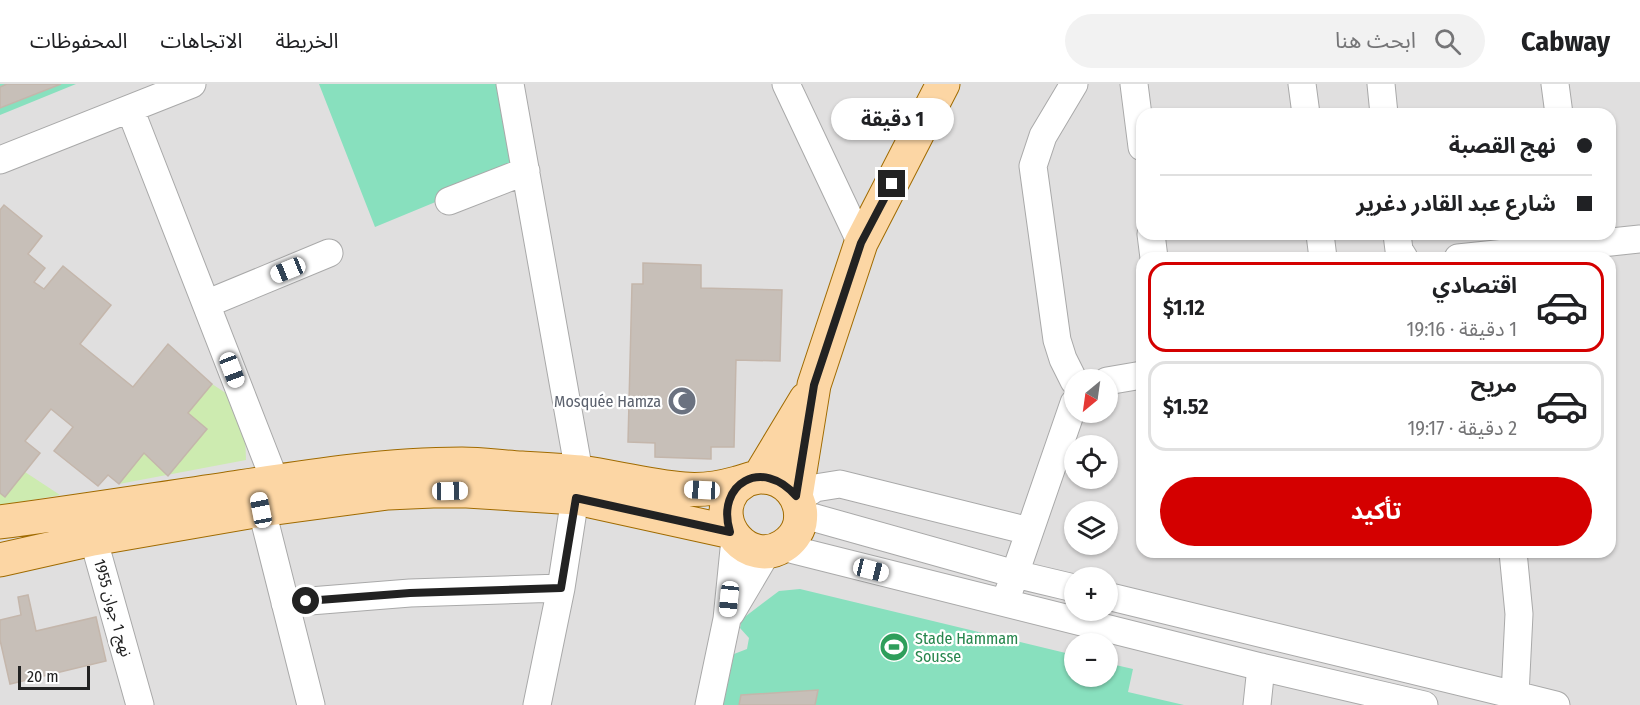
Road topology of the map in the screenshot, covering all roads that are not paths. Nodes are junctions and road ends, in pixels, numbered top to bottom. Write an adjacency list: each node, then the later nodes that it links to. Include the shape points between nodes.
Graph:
1 (192, 84): 10 (street)
2 (510, 84): 16 (street)
3 (786, 84): 21 (street)
4 (943, 84): 21 (main road)
5 (1074, 84): 25 (street, via 1043,136 1033,166 1057,340)
6 (1134, 84): 11 (street)
7 (1302, 84): 12 (street)
8 (1381, 84): 13 (street)
9 (1555, 84): 14 (street)
10 (134, 100): 15 (street); 24 (street)
11 (1137, 108)
12 (1304, 108)
13 (1383, 108)
14 (1558, 108)
15 (0, 160)
16 (526, 171): 17 (street); 31 (street)
17 (449, 201)
18 (1616, 239): 19 (street)
19 (1640, 239)
20 (1577, 240): 22 (street)
21 (861, 243): 28 (main road)
22 (1498, 252)
23 (329, 253): 24 (street)
24 (206, 304): 32 (street)
25 (1068, 369)
26 (1136, 376): 27 (street)
27 (1118, 379)
28 (814, 385): 30 (main road); 33 (main road)
29 (1067, 423): 36 (street)
30 (752, 479): 31 (main road, via 702,490); 33 (main road, via 773,478 786,484); 37 (main road, via 734,491 727,504 726,518)
31 (578, 485): 32 (main road, via 464,464 415,465 369,468); 37 (main road); 43 (street)
32 (264, 492): 35 (main road); 45 (street)
33 (798, 503): 36 (street, via 815,488 840,484); 38 (main road, via 799,527 792,539); 41 (street)
34 (0, 522): 35 (main road)
35 (89, 525): 40 (main road); 50 (street, نهج 1 جوان 1955)
36 (1029, 531): 41 (street)
37 (733, 536): 38 (main road, via 756,551); 47 (street)
38 (775, 549): 46 (street); 47 (street)
39 (1513, 558): 49 (street, via 1519,614)
40 (0, 560)
41 (1015, 574): 42 (street); 46 (street)
42 (1064, 586)
43 (561, 588): 45 (street, via 410,593); 52 (street)
44 (1118, 599): 49 (street)
45 (285, 603): 51 (street)
46 (1004, 604): 48 (street)
47 (727, 619): 53 (street)
48 (1262, 667): 54 (street); 55 (street)
49 (1515, 695): 56 (street)
50 (140, 705)
51 (310, 705)
52 (537, 705)
53 (709, 705)
54 (1257, 705)
55 (1424, 705)
56 (1556, 705)

